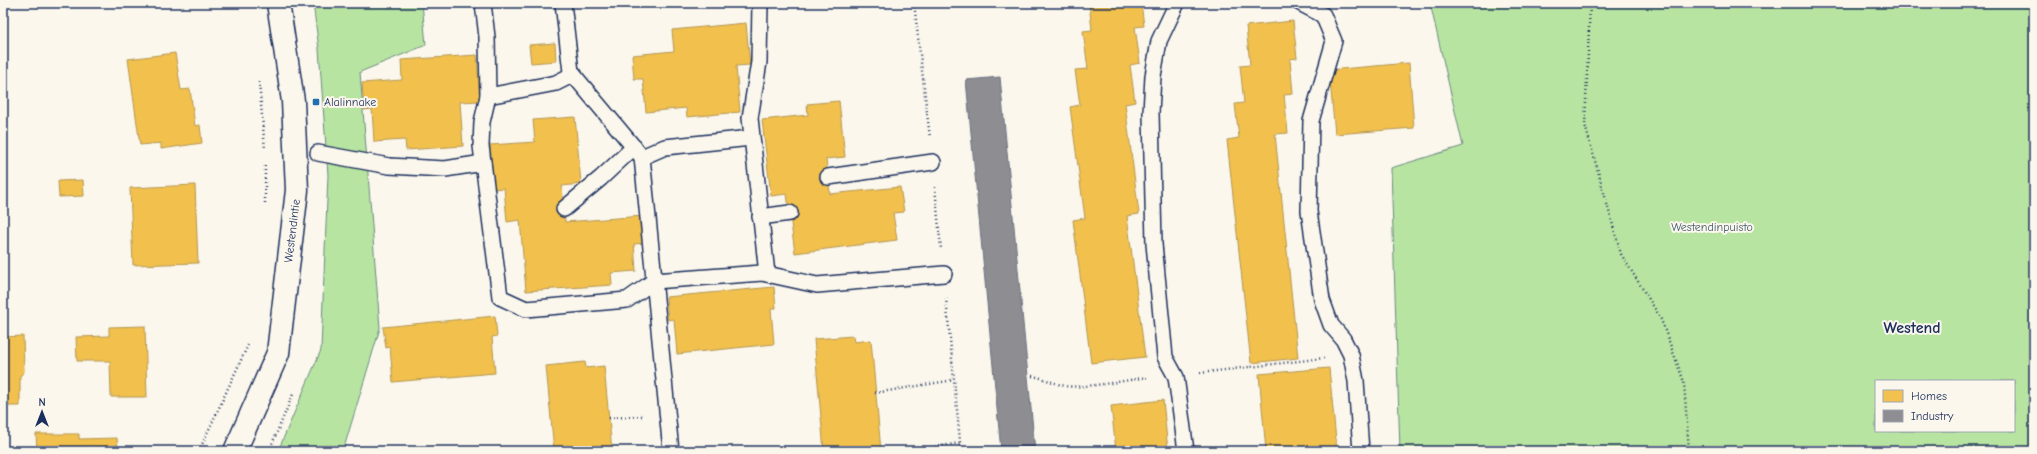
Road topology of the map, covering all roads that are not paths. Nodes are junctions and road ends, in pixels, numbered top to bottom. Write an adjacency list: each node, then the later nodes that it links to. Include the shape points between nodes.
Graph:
1 (278, 3): 21 (main road, Westendintie, via 293,100 297,190 278,353)
2 (483, 3): 8 (lane, via 487,37)
3 (563, 3): 7 (lane, via 571,72)
4 (760, 3): 9 (lane, via 759,62 750,118)
5 (1177, 3): 23 (lane, via 1159,41 1153,76 1151,112 1154,244 1165,357 1176,378)
6 (1300, 3): 24 (lane, via 1323,15 1334,41 1311,121 1309,211 1322,300 1331,325 1343,339 1351,355 1356,381)
7 (574, 74): 8 (lane, via 556,82); 10 (lane)
8 (488, 96): 13 (lane, via 482,122)
9 (751, 138): 10 (lane); 17 (lane)
10 (638, 152): 15 (lane); 20 (lane)
11 (318, 153): 13 (lane, via 388,166 445,169)
12 (933, 162): 14 (lane)
13 (483, 163): 20 (lane, via 500,297 526,309 627,300)
14 (828, 177)
15 (564, 209)
16 (790, 213): 17 (lane)
17 (760, 217): 18 (lane)
18 (767, 274): 19 (lane, via 817,285); 20 (lane)
19 (944, 274)
20 (654, 281): 22 (lane)
21 (235, 451)
22 (671, 451)
23 (1186, 451)
24 (1362, 451)

